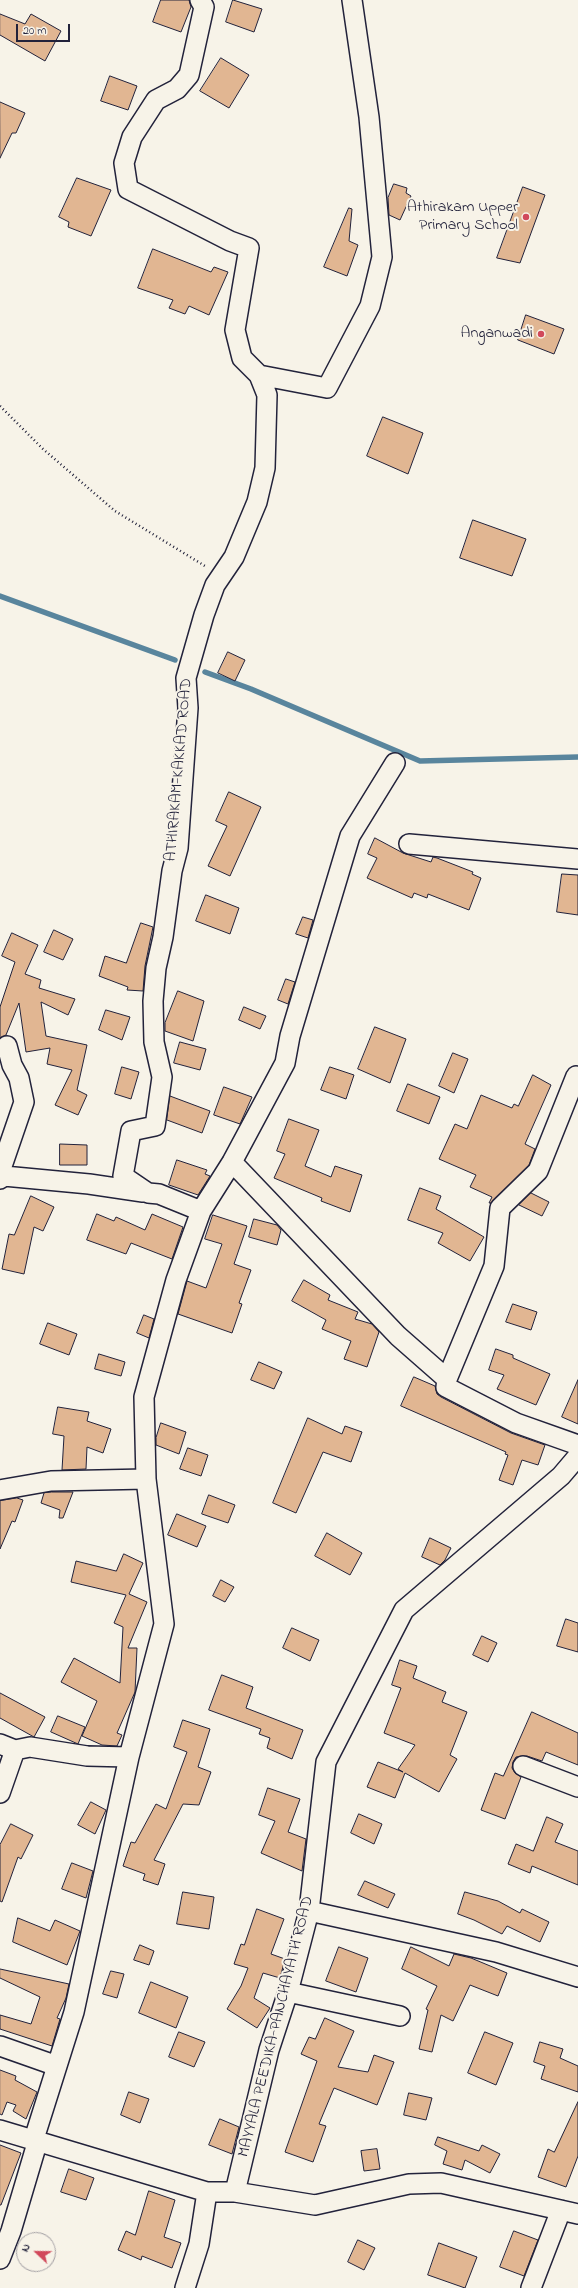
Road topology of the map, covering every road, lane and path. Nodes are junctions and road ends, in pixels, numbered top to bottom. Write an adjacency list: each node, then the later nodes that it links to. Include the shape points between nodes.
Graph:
1 (200, 0): 3 (street, ATHIRAKAM-KAKKAD ROAD, via 204,7 189,75 177,89 156,100 132,137 124,163 128,189 230,241 249,248 235,330 242,358)
2 (352, 0): 3 (street, via 369,117 382,257 370,306 327,388)
3 (259, 375): 5 (street, ATHIRAKAM-KAKKAD ROAD, via 267,395 265,468 257,502 234,557)
4 (0, 406): 5 (path, via 43,449 115,511)
5 (221, 576): 14 (street, ATHIRAKAM-KAKKAD ROAD, via 204,615 186,678 188,708 178,848 156,968 153,1000 154,1042 162,1077 155,1126 131,1131 123,1176)
6 (395, 764): 11 (street, via 350,836 290,1036 285,1063)
7 (409, 844): 8 (street)
8 (578, 859)
9 (7, 1046): 12 (street, via 19,1078 24,1102)
10 (576, 1076): 16 (street, via 538,1171 500,1208 494,1266 460,1353)
11 (232, 1162): 15 (street); 16 (street, via 398,1336)
12 (0, 1172)
13 (0, 1179): 14 (street, via 4,1176)
14 (148, 1193): 15 (street, ATHIRAKAM-KAKKAD ROAD, via 159,1194)
15 (202, 1211): 19 (street, via 176,1280 144,1397)
16 (447, 1379): 17 (street, via 446,1387 516,1423)
17 (578, 1445)
18 (578, 1456): 26 (street, MAYYALA PEEDIKA-PANCHAYATH ROAD, via 561,1476 404,1610 326,1762)
19 (146, 1479): 20 (street, via 52,1481); 22 (street, via 164,1624)
20 (0, 1490)
21 (7, 1747): 22 (street, via 30,1747 87,1756); 25 (street)
22 (129, 1757): 31 (street, via 74,2012)
23 (523, 1766): 24 (street)
24 (578, 1787)
25 (0, 1793)
26 (309, 1911): 27 (street, via 496,1952); 28 (street, MAYYALA PEEDIKA-PANCHAYATH ROAD)
27 (578, 1977)
28 (288, 1992): 29 (street); 35 (street, MAYYALA PEEDIKA-PANCHAYATH ROAD, via 269,2050)
29 (400, 2016)
30 (0, 2046): 31 (street)
31 (57, 2066): 33 (street)
32 (0, 2130): 33 (street)
33 (36, 2140): 34 (street); 37 (street, via 11,2231)
34 (207, 2192): 35 (street); 38 (street, via 199,2244)
35 (235, 2192): 36 (street, via 315,2206 409,2184 441,2183)
36 (569, 2212): 39 (street)
37 (0, 2259)
38 (185, 2288)
39 (530, 2288)

